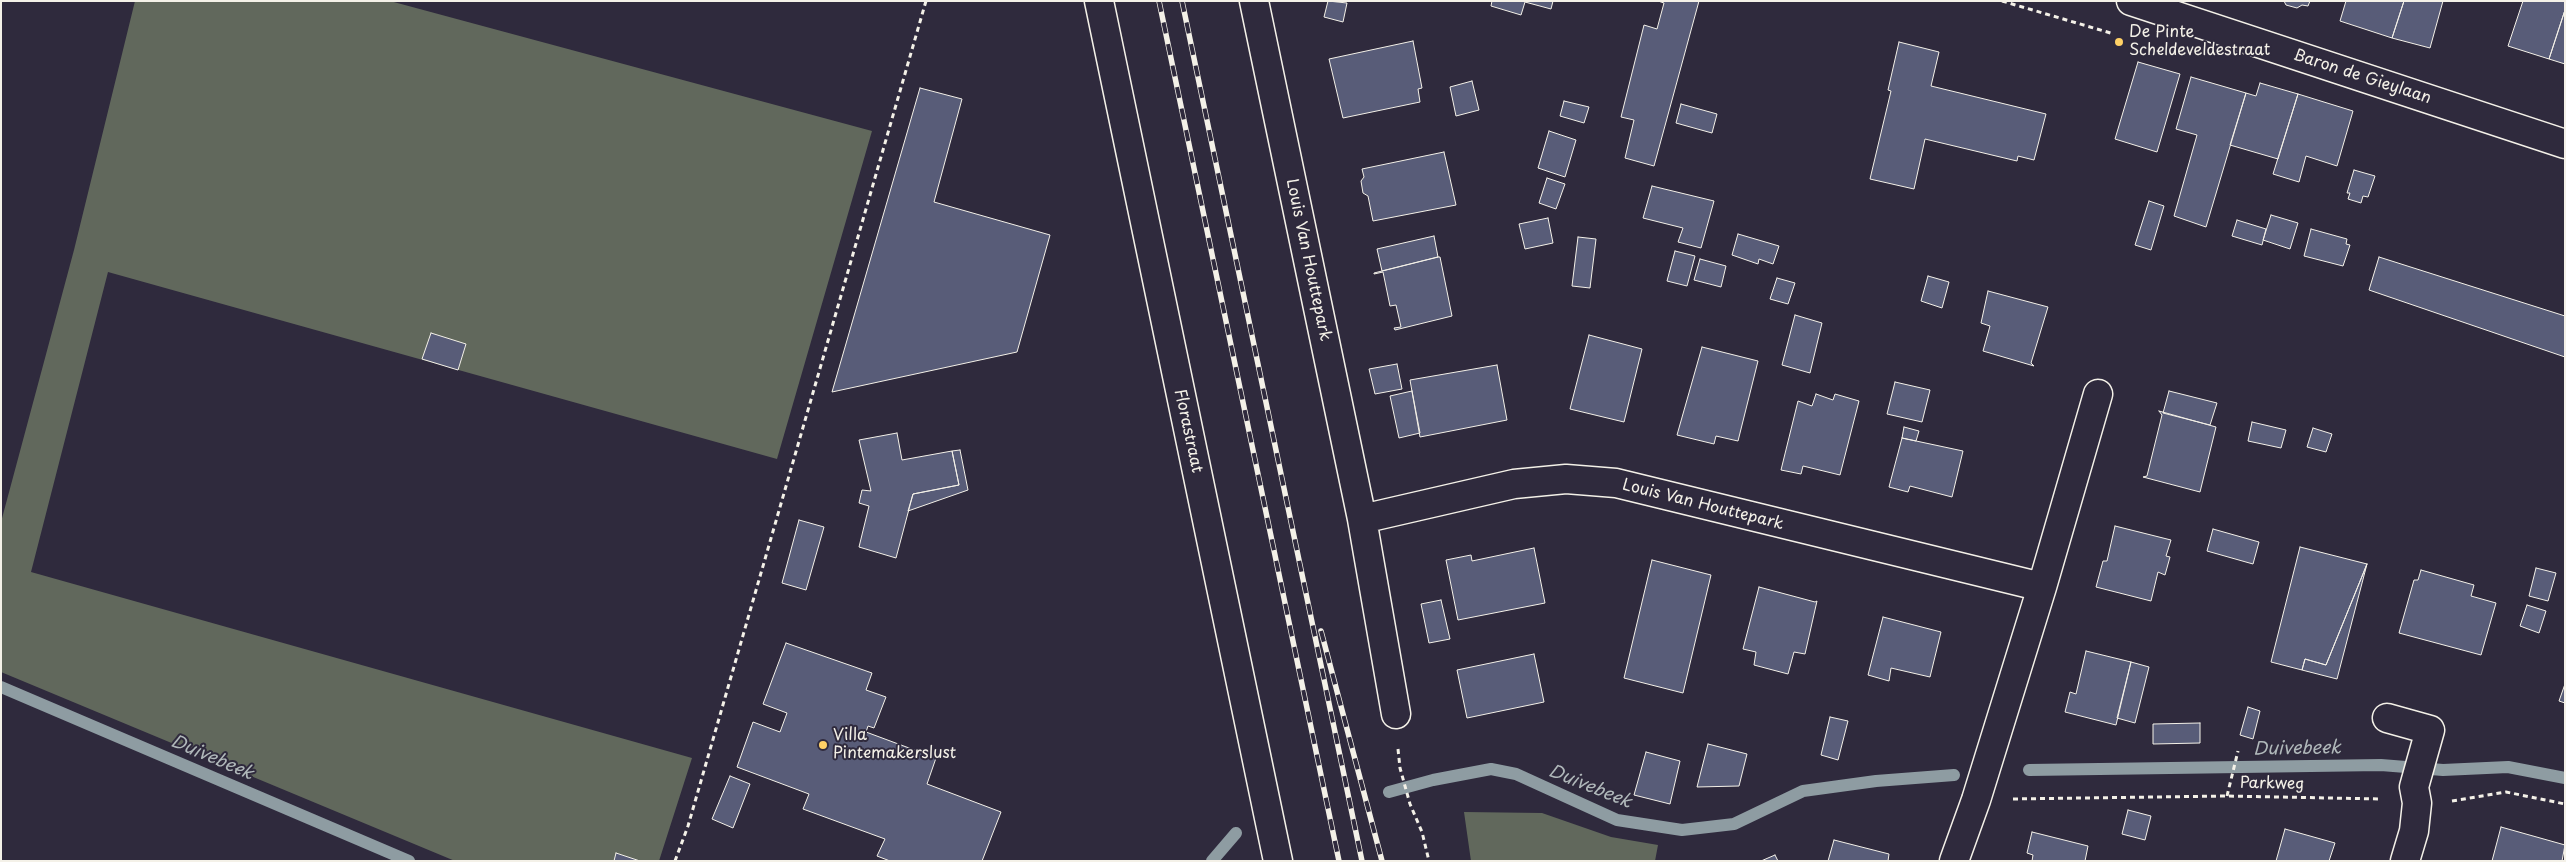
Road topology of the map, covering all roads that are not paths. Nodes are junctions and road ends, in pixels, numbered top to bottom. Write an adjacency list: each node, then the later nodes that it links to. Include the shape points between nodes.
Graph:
1 (1099, 1): 10 (street, Florastraat)
2 (1254, 1): 6 (street, Louis Van Houttepark)
3 (2131, 1): 4 (street, Baron de Gieylaan)
4 (2565, 144)
5 (2098, 394): 7 (street)
6 (1362, 519): 7 (street, Louis Van Houttepark, via 1514,484 1566,479 1616,483); 8 (street, Louis Van Houttepark)
7 (2042, 587): 11 (street)
8 (1396, 714)
9 (2387, 718): 12 (street, via 2430,730 2422,757 2414,831)
10 (1278, 861)
11 (1954, 861)
12 (2405, 861)

